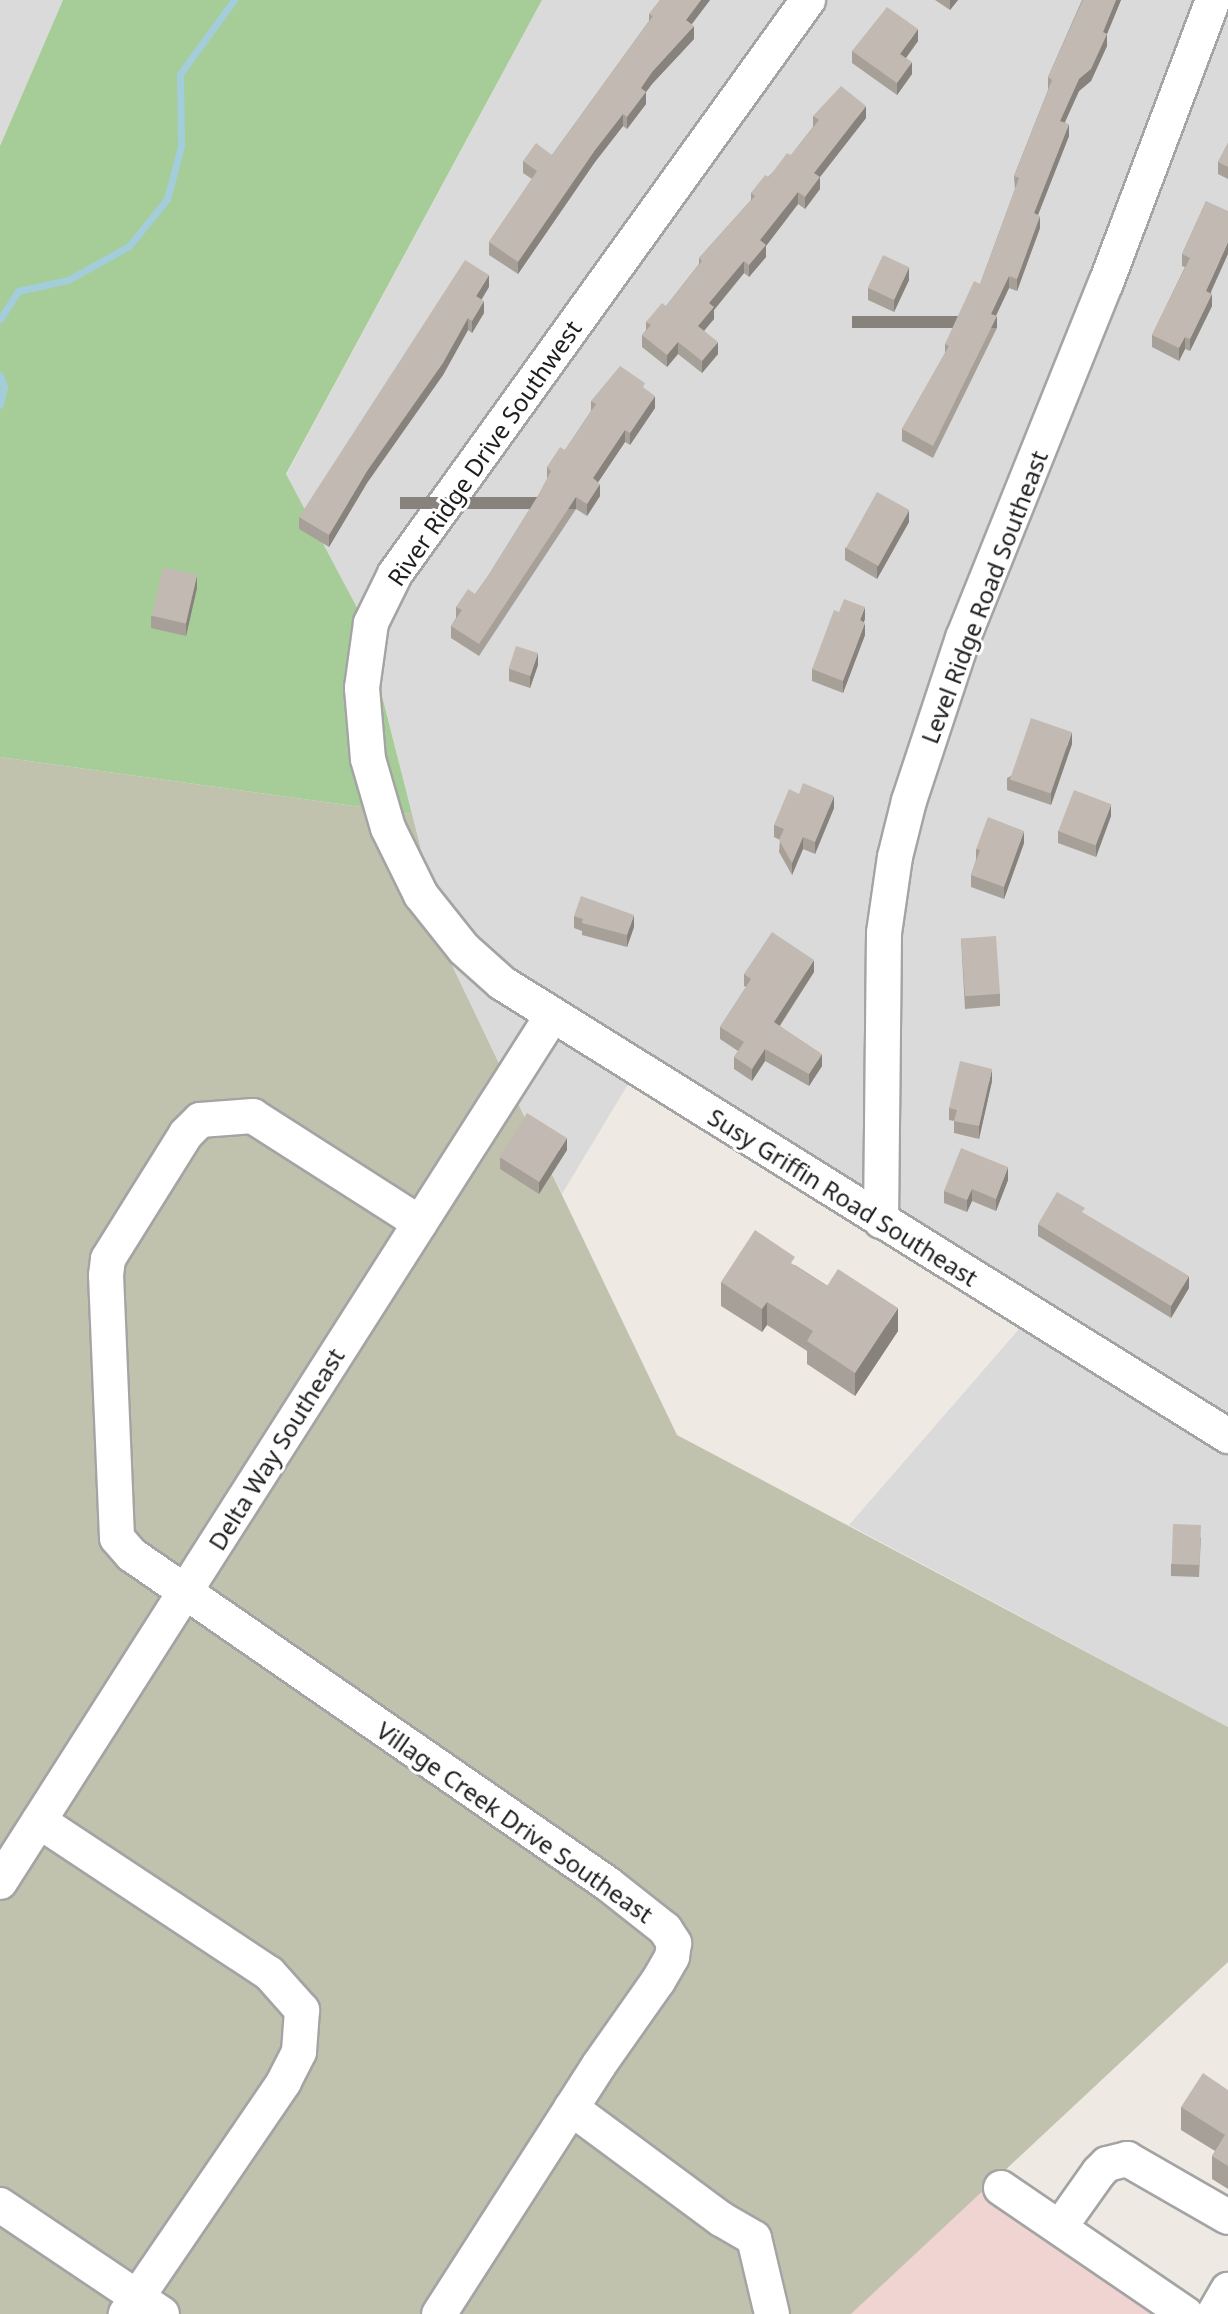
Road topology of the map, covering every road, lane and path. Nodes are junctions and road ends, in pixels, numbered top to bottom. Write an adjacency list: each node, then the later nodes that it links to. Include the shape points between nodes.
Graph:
1 (808, 0): 3 (street, River Ridge Drive Southwest, via 395,574 371,623 362,688 368,759 388,828 421,895)
2 (1213, 0): 5 (street, Level Ridge Road Southeast, via 963,638 909,801 884,933)
3 (464, 949): 4 (street, Susy Griffin Road Southeast, via 502,983)
4 (552, 1016): 5 (street, Susy Griffin Road Southeast); 6 (street, Delta Way Southeast)
5 (881, 1221): 7 (street, Susy Griffin Road Southeast)
6 (420, 1223): 8 (street, Delta Way Southeast); 8 (street, Village Creek Drive Southeast, via 253,1116 200,1120 186,1134 108,1259 106,1275 117,1538 132,1555)
7 (1228, 1436)
8 (185, 1591): 9 (street, Delta Way Southeast); 11 (street, Village Creek Drive Southeast, via 665,1929 674,1943 672,1957)
9 (39, 1821): 10 (street, Delta Way Southeast); 17 (street, via 269,1973 302,2010 299,2052 284,2082)
10 (0, 1882)
11 (571, 2108): 18 (street, Village Creek Drive Southeast); 19 (street, via 754,2238)
12 (1001, 2188): 15 (street)
13 (0, 2205): 17 (street)
14 (1228, 2217): 15 (street, via 1127,2159 1099,2172)
15 (1060, 2227): 20 (street)
16 (1228, 2290): 21 (street)
17 (141, 2308)
18 (439, 2314)
19 (772, 2314)
20 (1186, 2314)
21 (1214, 2314)

